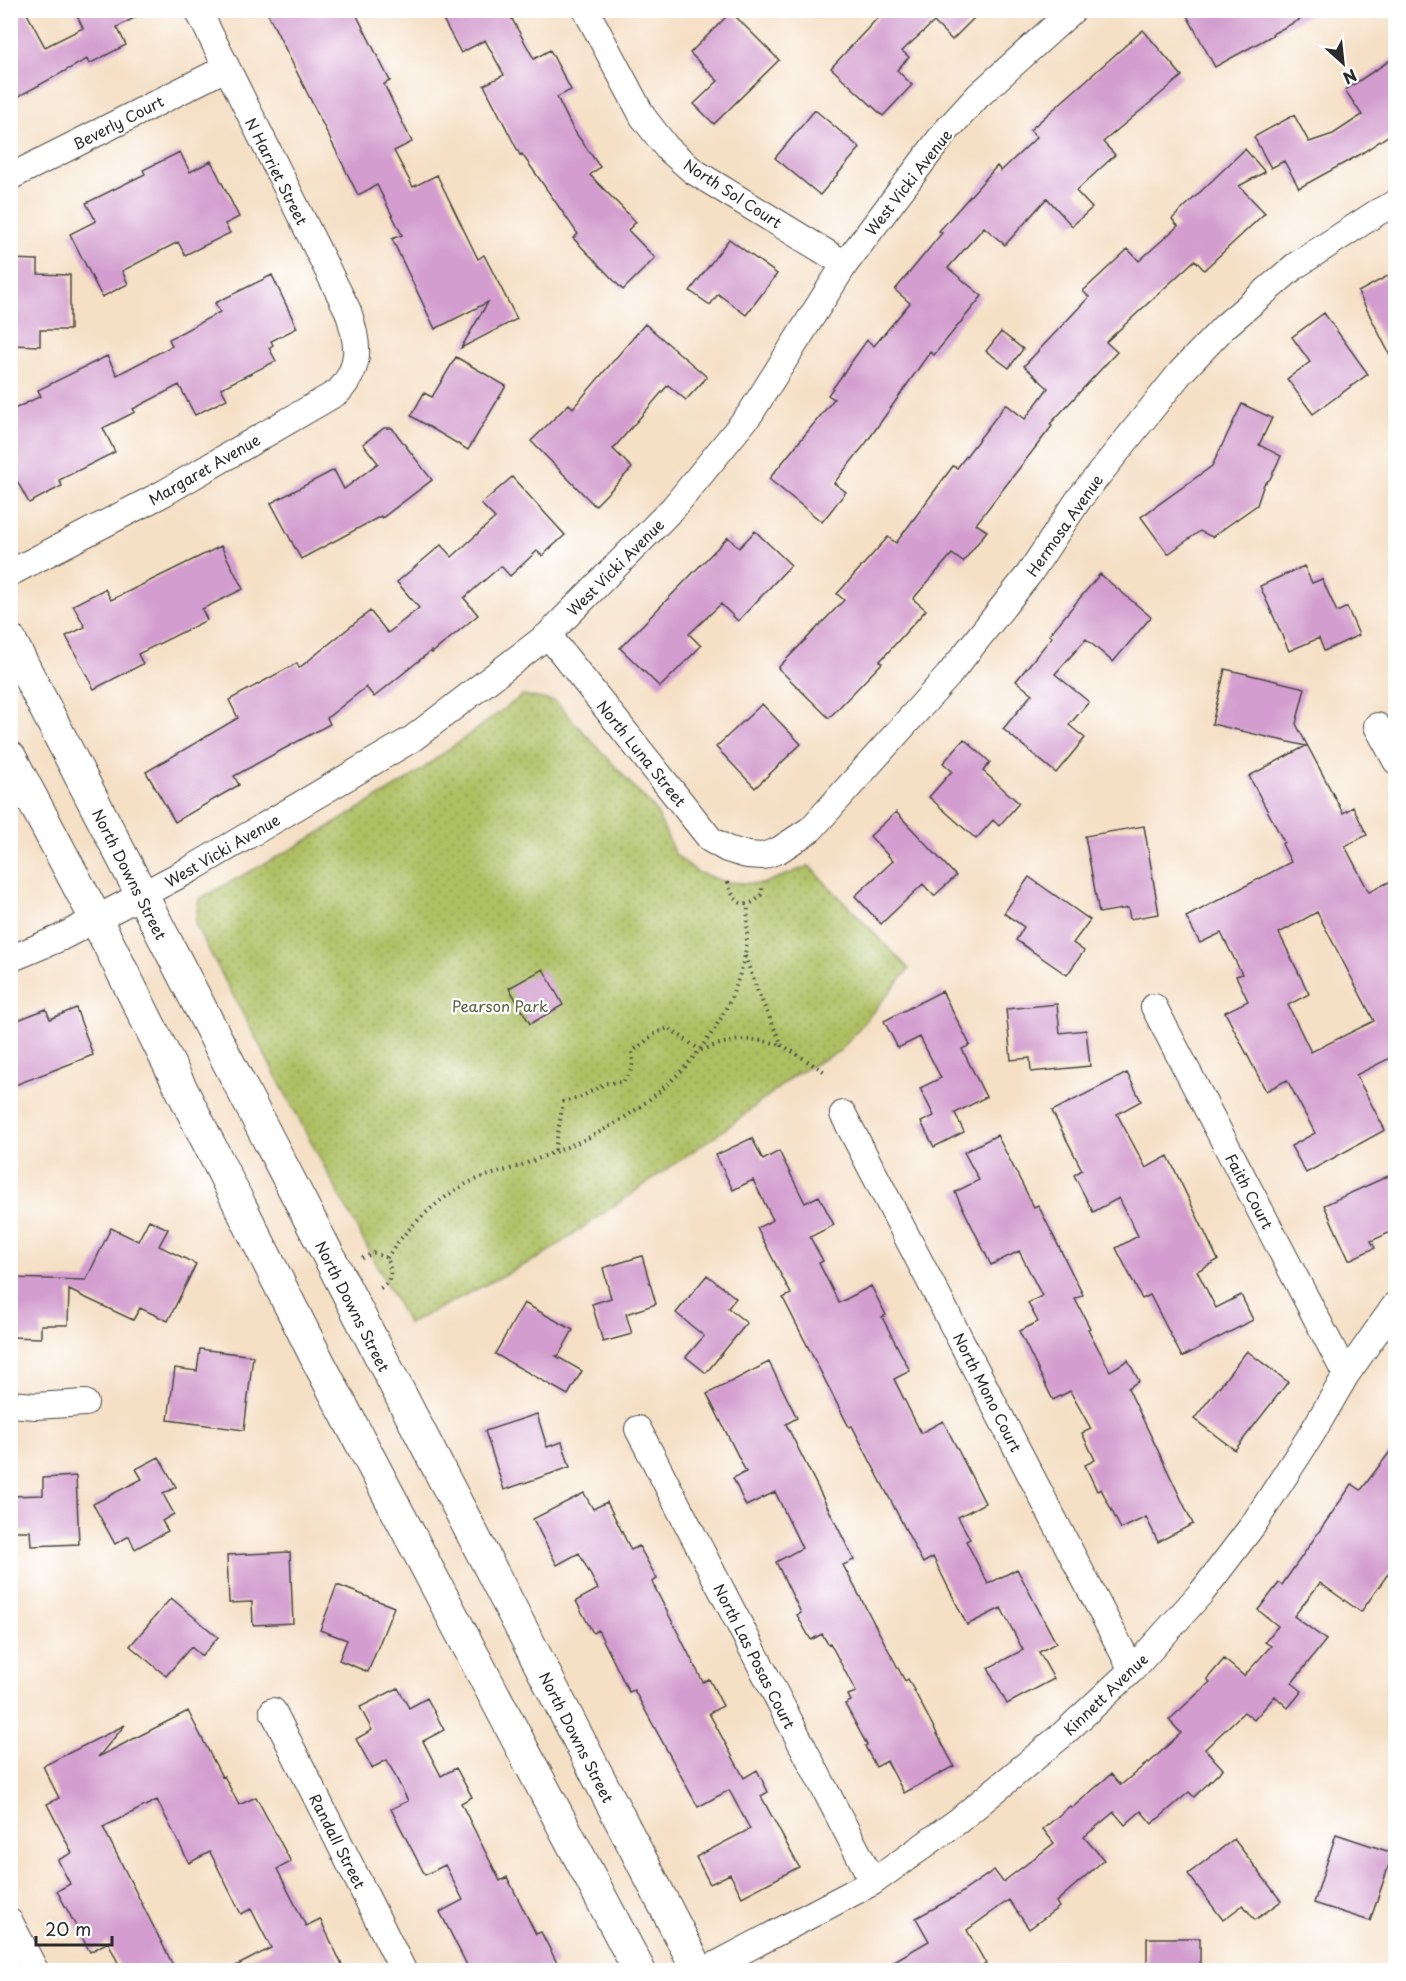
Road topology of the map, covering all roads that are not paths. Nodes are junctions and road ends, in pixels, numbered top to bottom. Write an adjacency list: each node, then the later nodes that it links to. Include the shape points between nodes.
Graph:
1 (198, 10): 4 (street, N Harriet Street)
2 (586, 10): 7 (street, North Sol Court, via 643,117 667,148 693,171)
3 (1073, 10): 7 (street, West Vicki Avenue, via 978,96 945,132)
4 (226, 68): 5 (street, Beverly Court); 8 (street, N Harriet Street)
5 (10, 177)
6 (1395, 203): 15 (street, Hermosa Avenue, via 1295,266 1225,326 1181,372 1079,499 1029,574 948,676 811,829 779,850 763,856)
7 (845, 264): 10 (street, West Vicki Avenue, via 750,414 674,507)
8 (355, 332): 9 (street, Margaret Avenue, via 357,362 349,381 338,392 164,493)
9 (10, 573)
10 (548, 635): 15 (street, North Luna Street, via 711,840); 16 (street, West Vicki Avenue, via 411,738 191,870)
11 (10, 640): 16 (street, North Downs Street)
12 (1377, 726): 14 (street)
13 (10, 757): 17 (street)
14 (1395, 761)
15 (747, 855)
16 (141, 895): 17 (street, West Vicki Avenue); 33 (street, North Downs Street)
17 (96, 919): 18 (street, West Vicki Avenue); 32 (street, via 319,1363)
18 (10, 959)
19 (1154, 1007): 22 (street, Faith Court)
20 (843, 1114): 26 (street, North Mono Court)
21 (1395, 1304): 22 (street, Kinnett Avenue)
22 (1346, 1375): 26 (street, Kinnett Avenue, via 1252,1525 1202,1592)
23 (84, 1403): 24 (street)
24 (10, 1404)
25 (638, 1429): 28 (street, North Las Posas Court)
26 (1132, 1670): 28 (street, Kinnett Avenue, via 1062,1735 958,1821)
27 (273, 1711): 31 (street, Randall Street)
28 (873, 1882): 34 (street, Kinnett Avenue)
29 (10, 1922): 30 (street)
30 (35, 1971)
31 (403, 1971)
32 (639, 1971)
33 (698, 1971)
34 (706, 1971)

